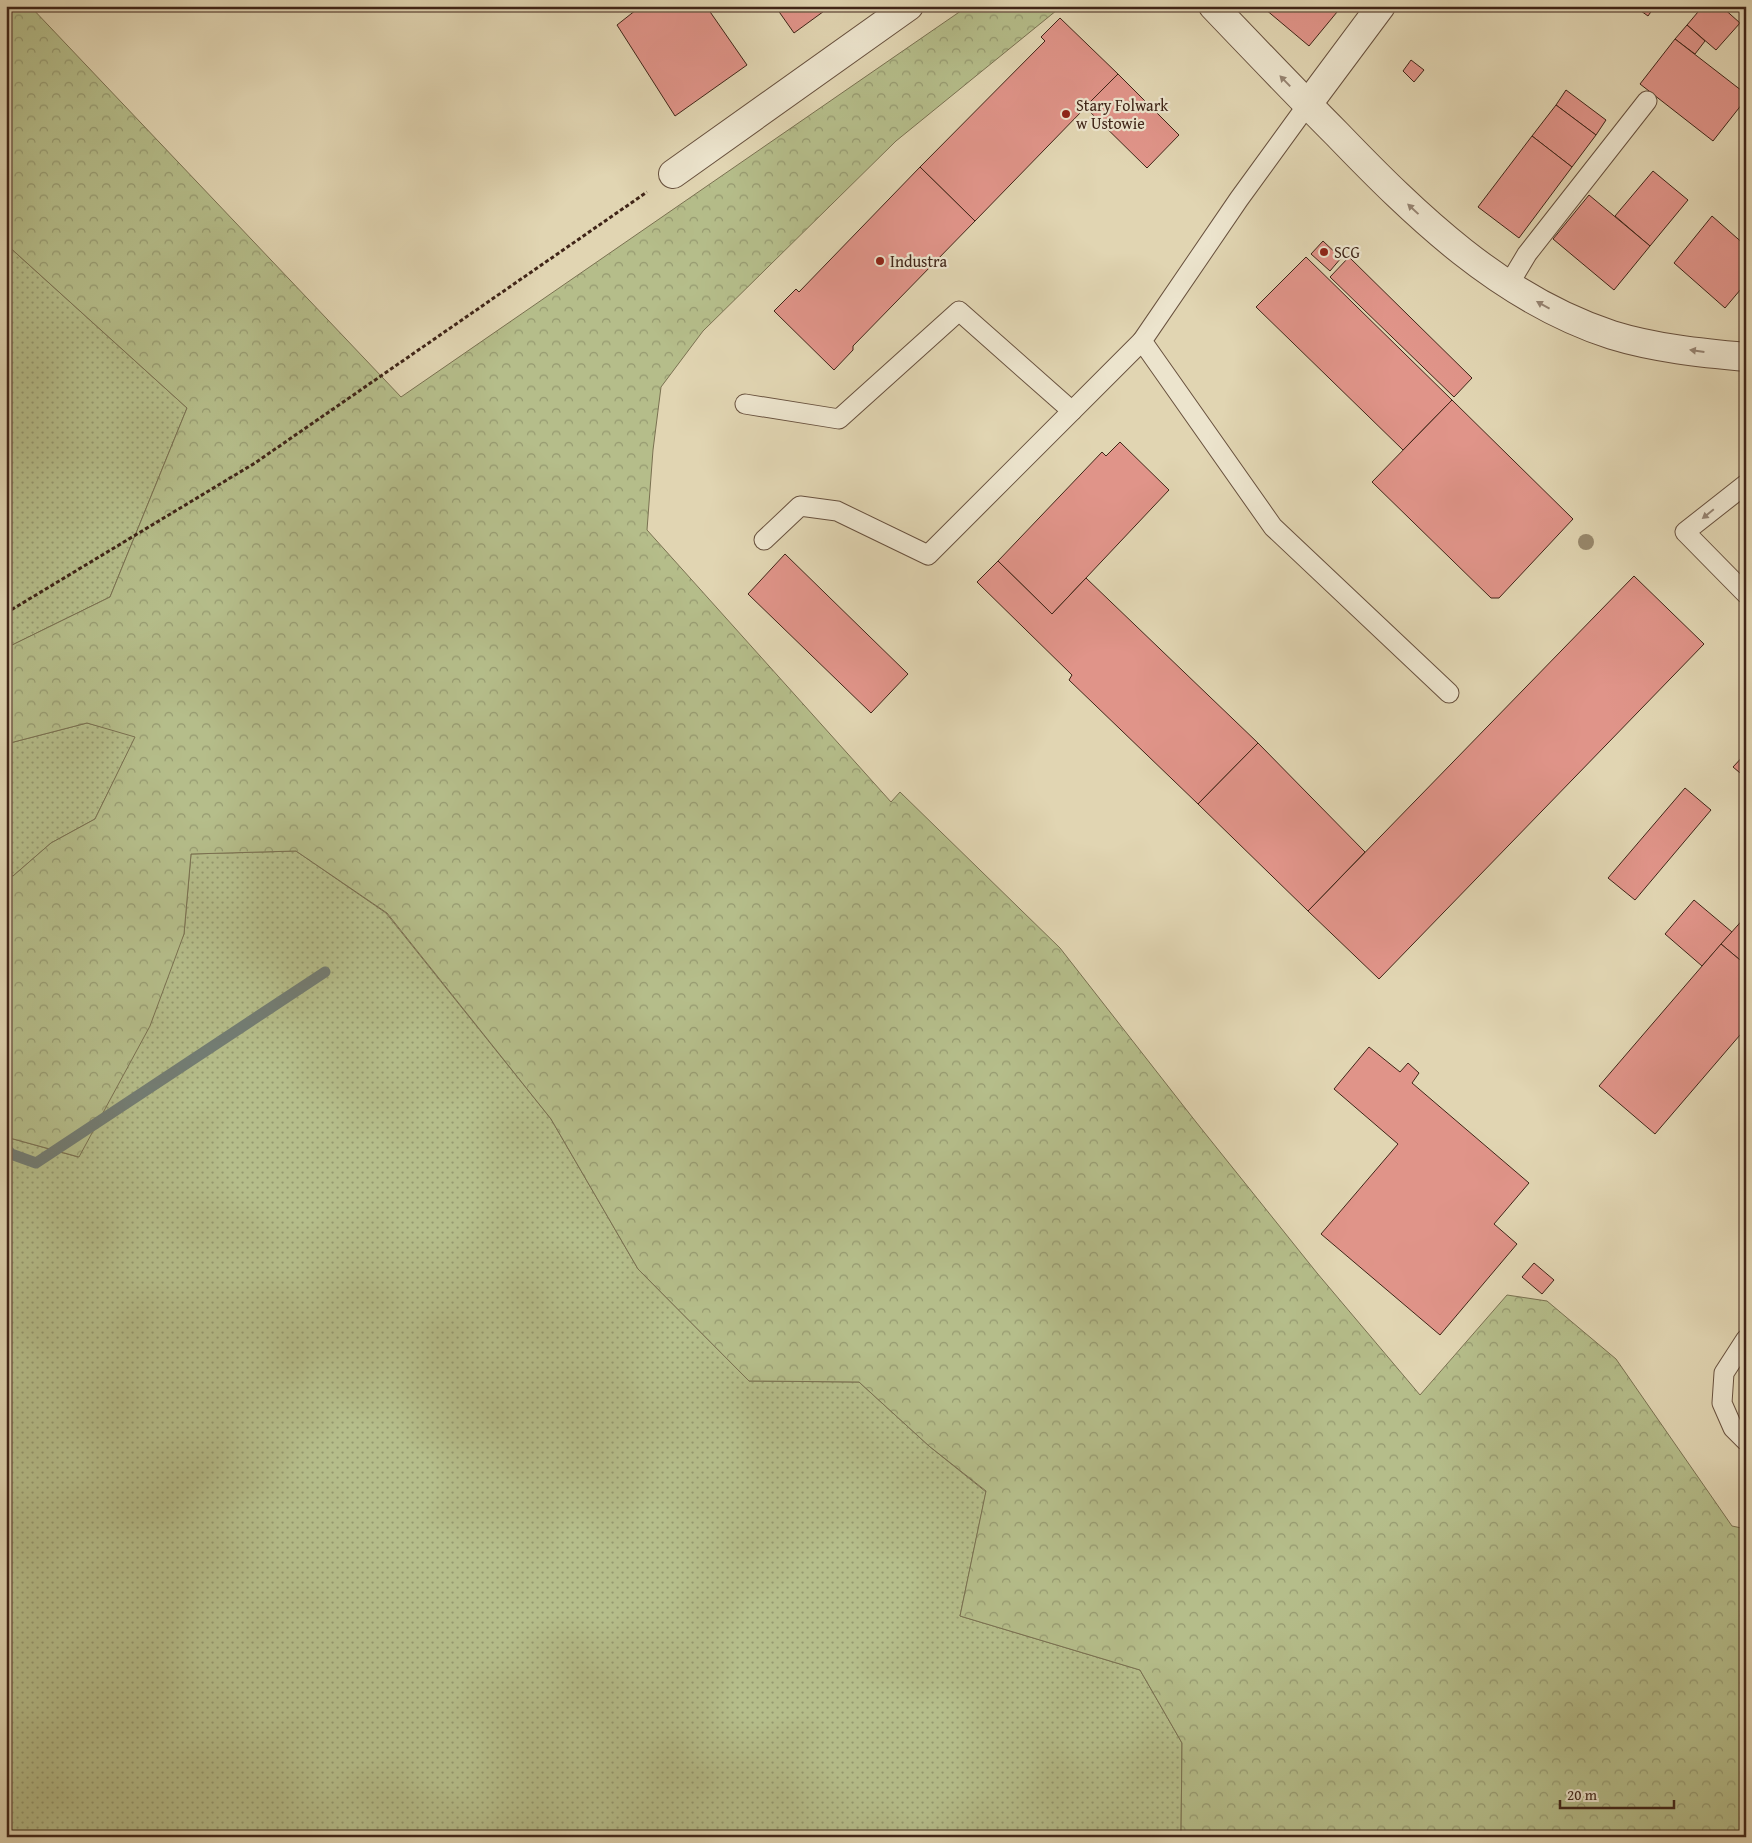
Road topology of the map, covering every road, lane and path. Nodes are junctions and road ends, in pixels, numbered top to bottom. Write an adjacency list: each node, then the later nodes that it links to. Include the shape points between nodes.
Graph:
1 (909, 6): 6 (street)
2 (1213, 6): 5 (street, one-way to 2)
3 (1381, 6): 5 (street)
4 (1647, 102): 7 (lane, via 1527,254)
5 (1308, 104): 7 (street, one-way to 5, via 1426,222); 8 (lane)
6 (673, 174): 15 (path, via 256,463)
7 (1509, 284): 9 (street, one-way to 7, via 1652,344 1611,334 1555,311)
8 (1142, 341): 11 (lane); 16 (lane, via 1273,527)
9 (1746, 356)
10 (745, 404): 11 (lane, via 839,419 959,311)
11 (1072, 410): 13 (lane, via 928,555 837,511 800,506)
12 (1746, 484): 14 (lane, one-way to 14, via 1685,532)
13 (764, 540)
14 (1746, 594)
15 (6, 614)
16 (1449, 693)
17 (1746, 1339): 18 (lane, via 1724,1373 1722,1403 1733,1428)
18 (1746, 1441)

